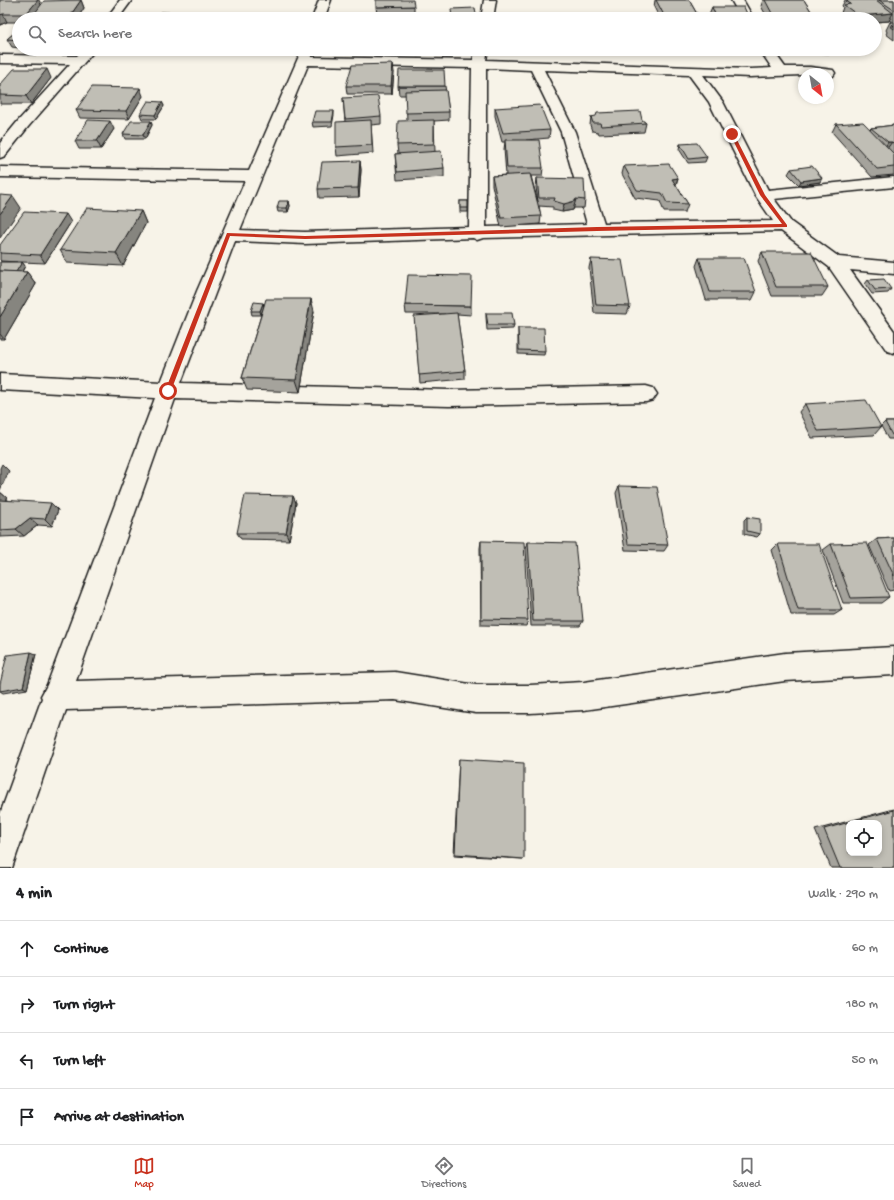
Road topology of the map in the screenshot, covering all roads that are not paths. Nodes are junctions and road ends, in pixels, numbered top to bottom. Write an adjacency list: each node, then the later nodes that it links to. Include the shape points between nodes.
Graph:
1 (126, 0): 5 (street)
2 (325, 0): 6 (street)
3 (490, 0): 7 (street)
4 (737, 0): 8 (street)
5 (117, 12)
6 (321, 12)
7 (487, 12)
8 (744, 12)
9 (84, 56): 15 (street)
10 (306, 56): 23 (street)
11 (325, 56): 16 (street)
12 (481, 56): 16 (street)
13 (770, 56): 20 (street)
14 (0, 59): 15 (street)
15 (81, 60): 21 (street)
16 (479, 64): 17 (street); 28 (street)
17 (536, 65): 19 (street); 27 (street, via 568,132)
18 (798, 70): 20 (street)
19 (693, 71): 20 (street); 25 (street, via 716,102)
20 (781, 71)
21 (0, 153)
22 (0, 172): 23 (street)
23 (255, 176): 29 (street)
24 (894, 182): 25 (street)
25 (763, 195): 26 (street)
26 (785, 226): 27 (street); 30 (street)
27 (597, 229): 28 (street)
28 (476, 234): 29 (street, via 305,238)
29 (228, 235): 34 (street)
30 (835, 263): 31 (street); 32 (street)
31 (894, 268)
32 (894, 346)
33 (0, 382): 34 (street)
34 (168, 391): 35 (street, via 449,398); 37 (street)
35 (646, 394)
36 (894, 661): 37 (street, via 786,667 584,696 530,699 476,699 395,686)
37 (55, 696): 38 (street)
38 (0, 859)

